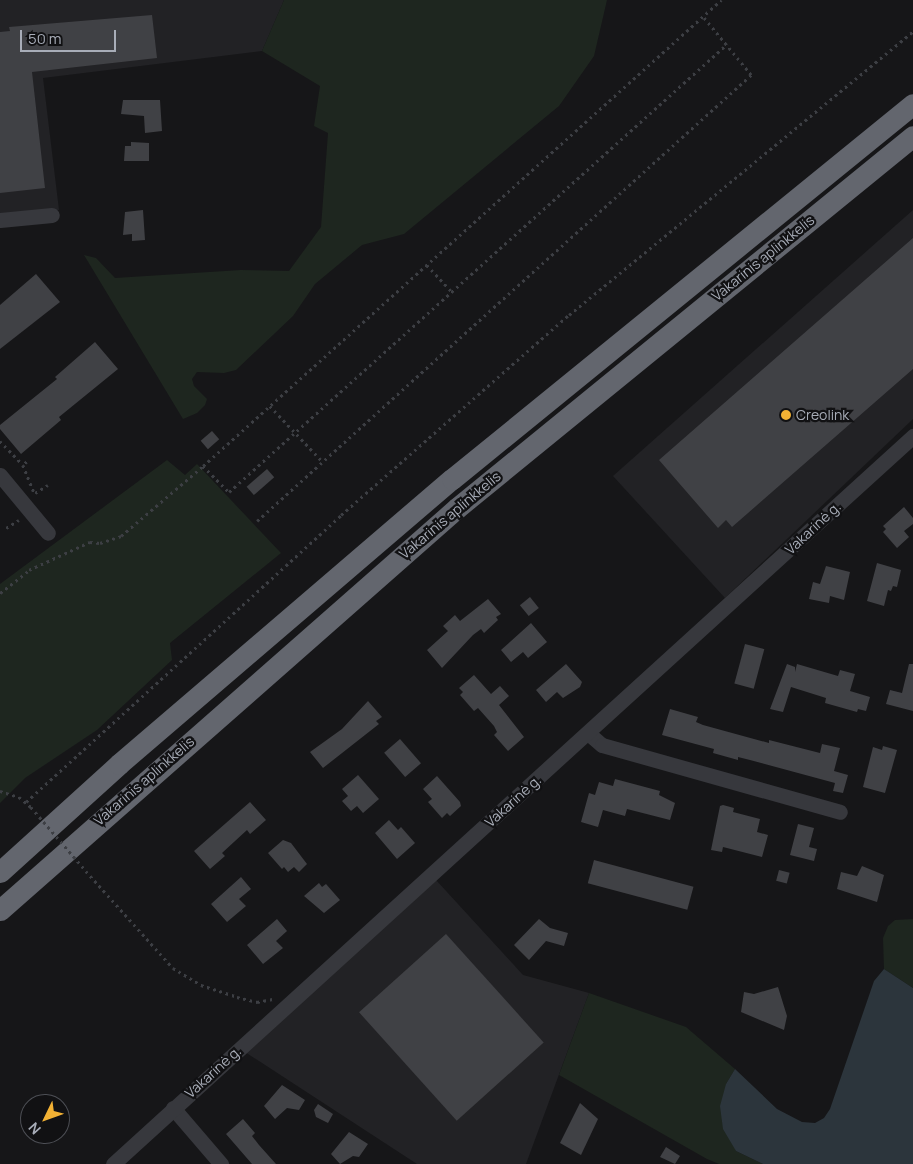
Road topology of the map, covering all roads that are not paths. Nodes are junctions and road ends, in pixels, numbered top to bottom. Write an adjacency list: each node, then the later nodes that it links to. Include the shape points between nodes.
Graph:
1 (913, 104): 10 (highway, Vakarinis aplinkkelis, via 452,479 119,764)
2 (913, 136): 11 (highway, Vakarinis aplinkkelis, via 457,508 193,737)
3 (52, 215): 4 (street)
4 (0, 220)
5 (913, 436): 8 (street, Vakarinė g.)
6 (0, 475): 7 (street)
7 (48, 533)
8 (588, 733): 9 (street, via 602,745); 12 (street, Vakarinė g.)
9 (840, 812)
10 (0, 872)
11 (2, 909)
12 (174, 1108): 13 (street, Vakarinė g.); 14 (street)
13 (113, 1164)
14 (221, 1164)

